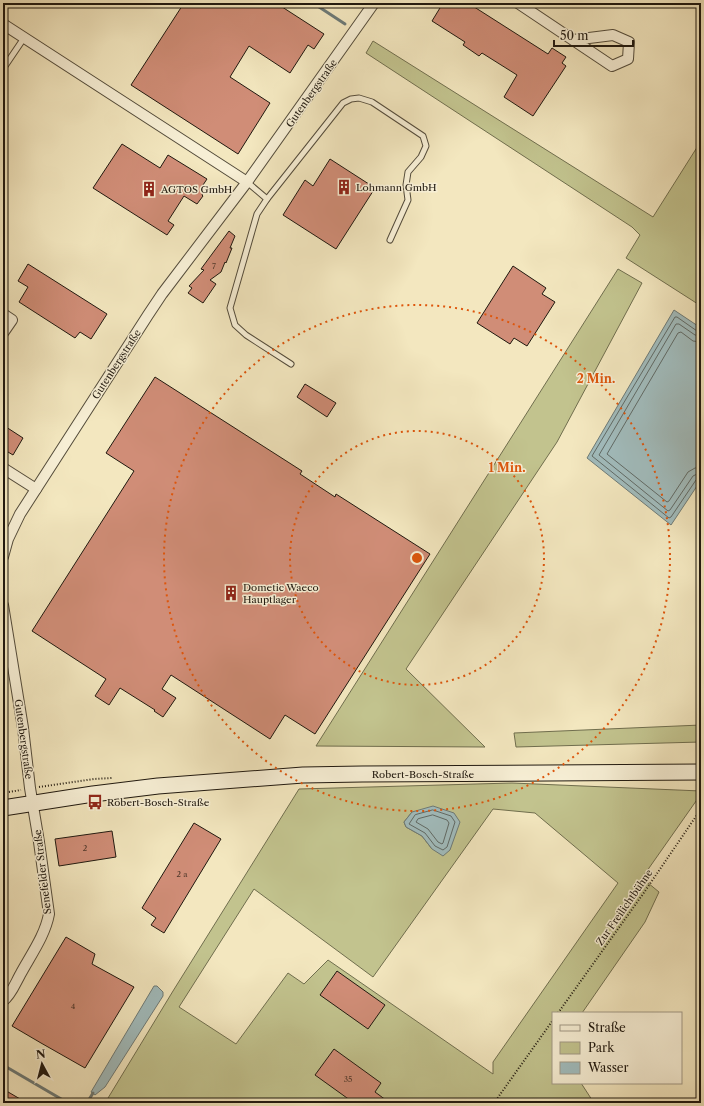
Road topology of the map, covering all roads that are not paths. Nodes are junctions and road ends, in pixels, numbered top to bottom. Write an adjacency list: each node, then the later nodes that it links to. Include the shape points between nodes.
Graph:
1 (374, 3): 7 (street, Gutenbergstraße)
2 (518, 3): 5 (street)
3 (3, 24): 4 (street)
4 (24, 38): 6 (lane); 7 (street)
5 (573, 40): 5 (street, via 612,66 628,60 630,42 613,35)
6 (3, 68)
7 (247, 182): 8 (lane); 14 (street, Gutenbergstraße, via 162,294)
8 (266, 199): 9 (lane, via 343,103 359,98 372,102 423,136 426,146 421,157 408,172 408,200); 12 (lane, via 257,214 230,308 235,326)
9 (390, 240)
10 (3, 314): 11 (street, via 12,320)
11 (3, 334)
12 (290, 364)
13 (3, 468): 14 (street)
14 (36, 489): 15 (street, Gutenbergstraße, via 13,527)
15 (3, 557)
16 (3, 604): 18 (street, Gutenbergstraße)
17 (701, 772): 18 (street, Robert-Bosch-Straße, via 303,775 158,786)
18 (33, 802): 19 (street, Robert-Bosch-Straße); 20 (street, Senefelder Straße, via 49,914 43,934)
19 (3, 808)
20 (3, 1001)

